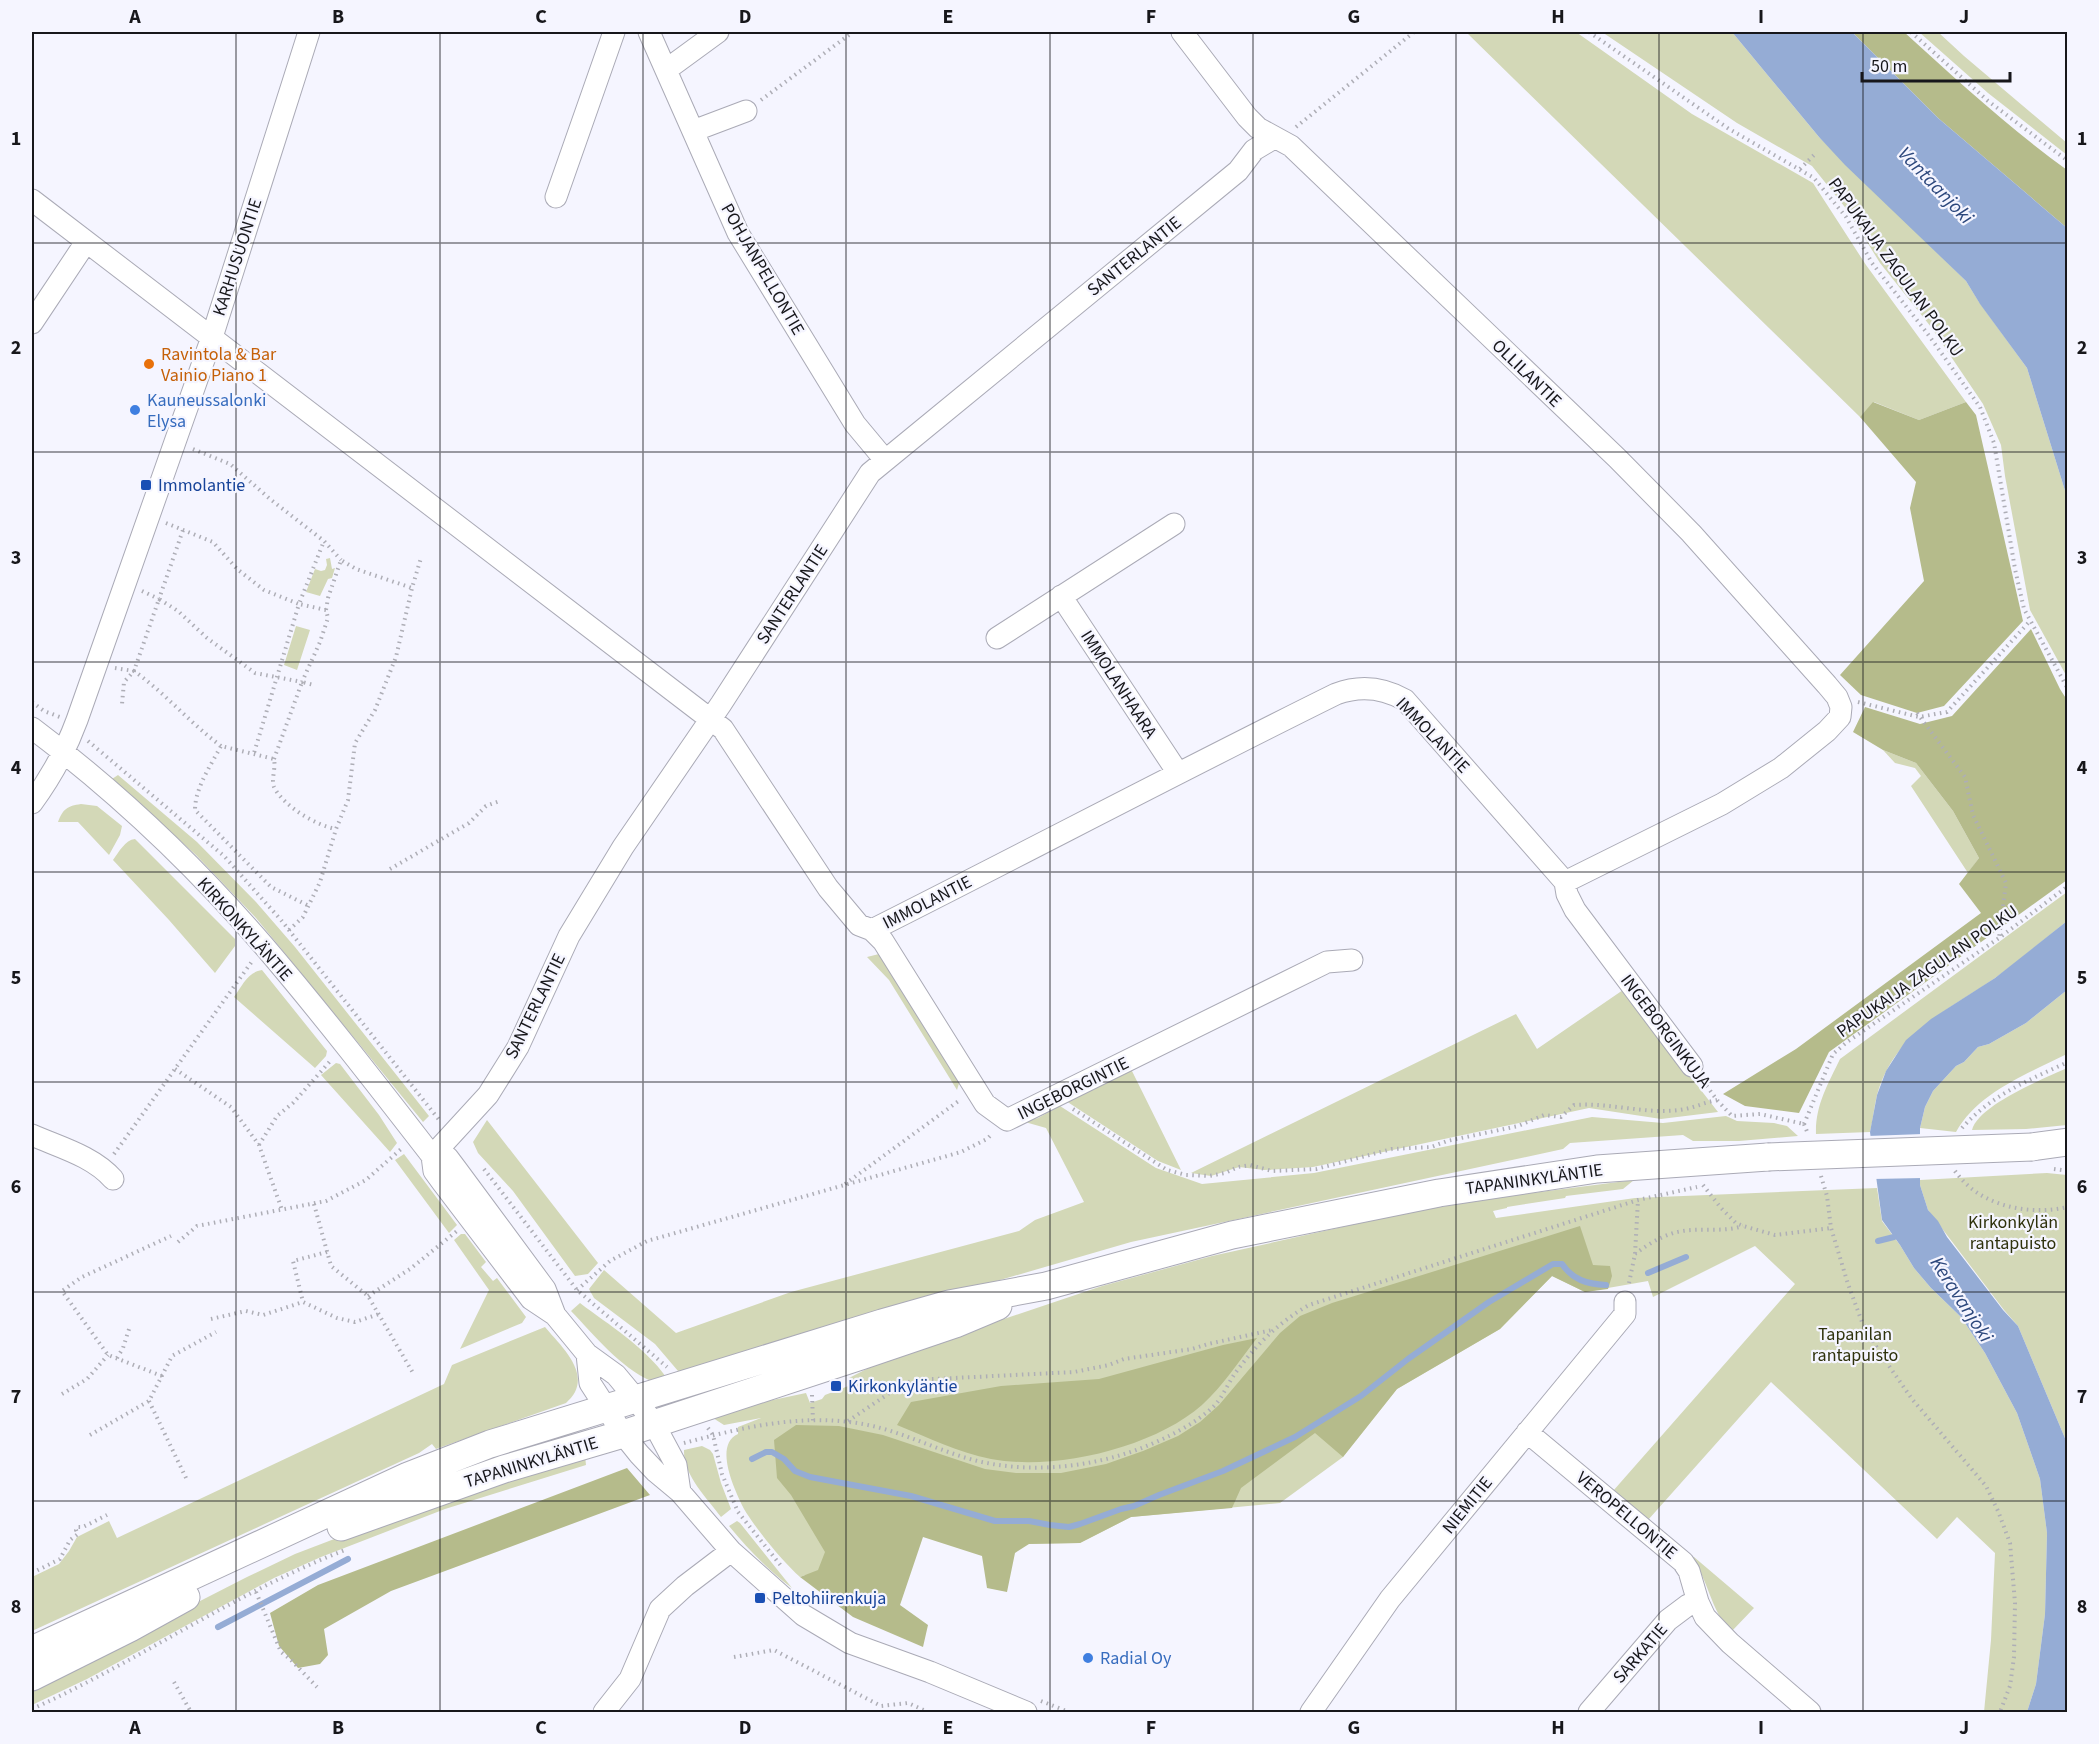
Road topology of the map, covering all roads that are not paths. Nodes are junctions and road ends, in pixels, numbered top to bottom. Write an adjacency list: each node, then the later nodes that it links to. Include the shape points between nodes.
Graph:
1 (309, 32): 14 (street, KARHUSUONTIE)
2 (614, 32): 10 (street)
3 (650, 32): 6 (street, POHJANPELLONTIE)
4 (718, 32): 6 (street)
5 (1182, 32): 9 (street, OLLILANTIE, via 1247,117)
6 (666, 70): 8 (street, POHJANPELLONTIE)
7 (746, 111): 8 (street)
8 (693, 131): 15 (street, POHJANPELLONTIE, via 755,263 855,424)
9 (1274, 138): 15 (street, SANTERLANTIE, via 1254,150 1238,171); 24 (street, OLLILANTIE, via 1291,146 1617,458 1691,533 1837,697 1840,717 1781,768 1722,804)
10 (556, 197)
11 (32, 200): 12 (street, IMMOLANTIE)
12 (86, 242): 13 (street); 14 (street, IMMOLANTIE)
13 (32, 324)
14 (212, 337): 19 (street, IMMOLANTIE); 21 (street, KARHUSUONTIE)
15 (885, 460): 19 (street, SANTERLANTIE, via 870,473)
16 (1173, 524): 17 (street)
17 (1061, 596): 18 (street); 22 (street, IMMOLANHAARA)
18 (997, 638)
19 (709, 719): 25 (street, IMMOLANTIE, via 723,729 828,888 859,925); 32 (street, SANTERLANTIE, via 625,843 569,936 518,1047 488,1095)
20 (32, 728): 21 (street, KIRKONKYLÄNTIE)
21 (64, 753): 23 (street, KARHUSUONTIE); 32 (street, KIRKONKYLÄNTIE, via 178,855 257,938)
22 (1178, 773): 24 (street, IMMOLANTIE, via 1336,694 1351,688 1381,690 1405,700); 25 (street, IMMOLANTIE)
23 (32, 803)
24 (1565, 882): 27 (street, INGEBORGINKUJA, via 1575,910)
25 (872, 930): 26 (street, INGEBORGINTIE, via 883,941 985,1104 1007,1120 1327,962)
26 (1352, 960)
27 (1692, 1066)
28 (32, 1135): 33 (street, via 88,1160)
29 (2067, 1142): 30 (main road, TAPANINKYLÄNTIE)
30 (2032, 1147): 31 (main road, TAPANINKYLÄNTIE); 34 (main road, TAPANINKYLÄNTIE, bridge, via 1768,1156 1597,1169 1439,1193 1232,1235)
31 (2067, 1151)
32 (432, 1156): 36 (street, KIRKONKYLÄNTIE, via 448,1158 545,1289 555,1315)
33 (109, 1174)
34 (1046, 1286): 37 (main road, TAPANINKYLÄNTIE, via 949,1304); 39 (main road, TAPANINKYLÄNTIE, via 955,1324)
35 (1625, 1302): 40 (street, NIEMITIE, via 1625,1314)
36 (587, 1354): 37 (street, KIRKONKYLÄNTIE, via 616,1375); 38 (street, via 590,1383)
37 (636, 1399): 38 (main road, TAPANINKYLÄNTIE); 39 (street, KIRKONKYLÄNTIE)
38 (606, 1409): 41 (street); 45 (main road, TAPANINKYLÄNTIE, via 490,1444 408,1476)
39 (654, 1424): 41 (main road, TAPANINKYLÄNTIE); 42 (street, KIRKONKYLÄNTIE, via 676,1465)
40 (1527, 1432): 44 (street, VEROPELLONTIE, via 1683,1562); 49 (street, NIEMITIE, via 1390,1599)
41 (623, 1434): 42 (street, via 656,1472); 46 (main road, TAPANINKYLÄNTIE, via 504,1468 358,1520 248,1565)
42 (680, 1492): 43 (street)
43 (731, 1551): 47 (street, via 803,1615 850,1642); 48 (street, via 660,1609 630,1679)
44 (1698, 1602): 50 (street, SARKATIE, via 1668,1620); 51 (street, VEROPELLONTIE, via 1705,1617 1724,1637)
45 (32, 1650)
46 (32, 1677)
47 (1033, 1706)
48 (604, 1713)
49 (1311, 1713)
50 (1589, 1713)
51 (1810, 1713)

